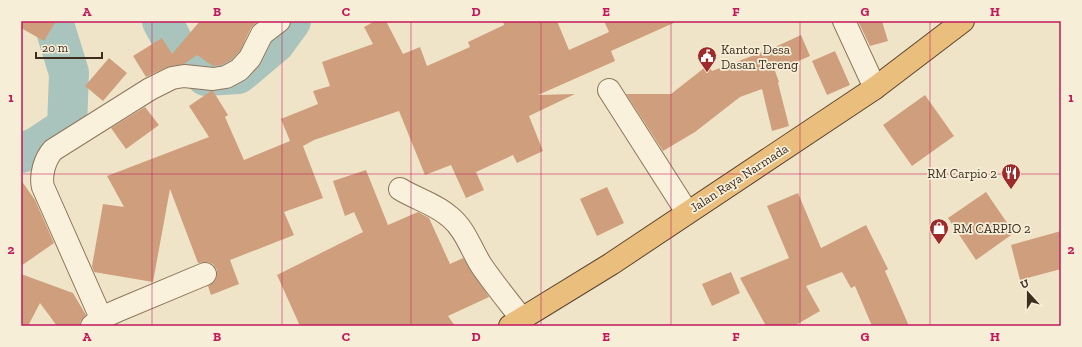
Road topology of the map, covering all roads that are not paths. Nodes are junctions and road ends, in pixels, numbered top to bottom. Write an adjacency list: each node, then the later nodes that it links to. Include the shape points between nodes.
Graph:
1 (279, 21): 9 (street, via 262,34 250,58 239,70 226,77 213,79 184,76 172,78 53,150 47,157 42,179 44,187)
2 (844, 21): 4 (street)
3 (963, 21): 4 (highway, Jalan Raya Narmada)
4 (875, 88): 7 (highway, Jalan Raya Narmada)
5 (610, 90): 7 (street)
6 (400, 189): 10 (street, via 440,209 452,218)
7 (687, 212): 10 (highway, Jalan Raya Narmada, via 611,264)
8 (205, 274): 9 (street)
9 (109, 320)
10 (516, 322)

